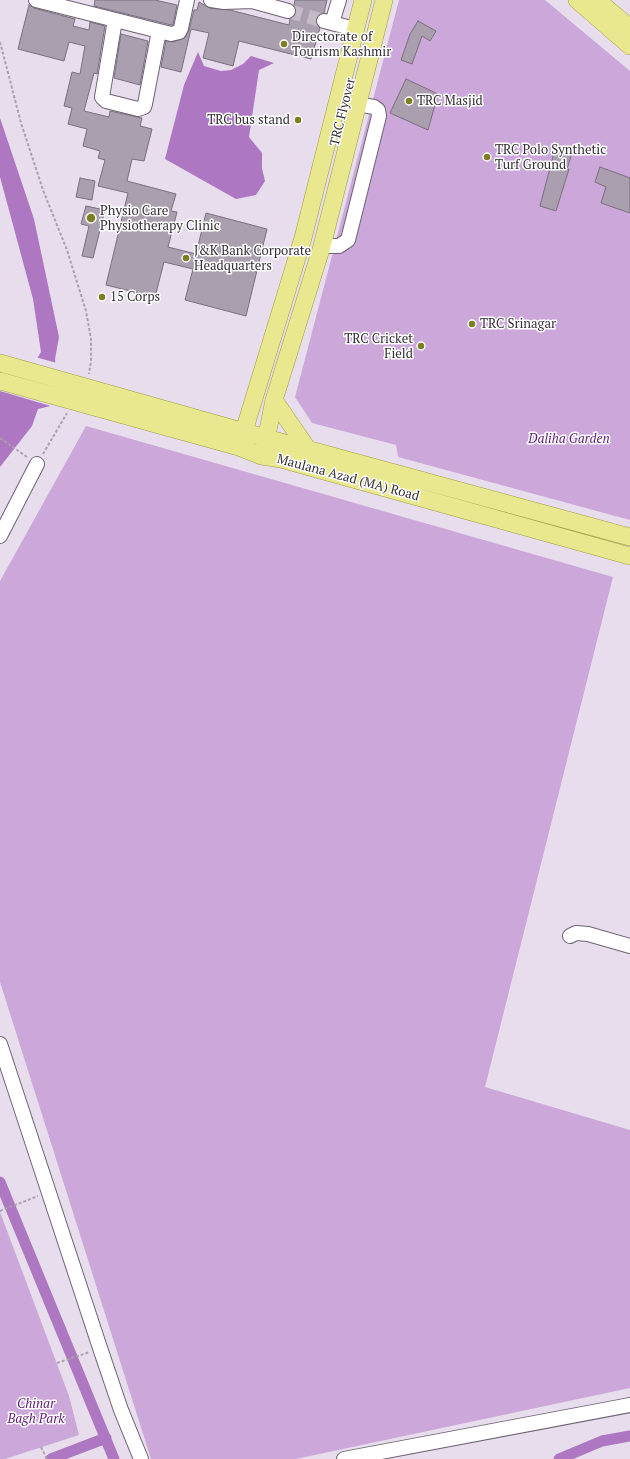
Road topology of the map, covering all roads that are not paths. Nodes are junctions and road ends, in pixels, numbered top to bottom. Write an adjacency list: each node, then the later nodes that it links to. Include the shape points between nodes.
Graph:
1 (36, 0): 11 (lane)
2 (187, 0): 17 (lane, via 179,32 171,34)
3 (211, 0): 12 (lane, via 252,1)
4 (339, 0): 16 (lane, via 328,22)
5 (363, 0): 16 (main road)
6 (372, 0): 20 (main road, TRC Flyover, via 340,116)
7 (384, 0): 19 (main road)
8 (576, 0): 18 (main road)
9 (597, 0): 15 (main road)
10 (613, 0): 13 (main road)
11 (90, 7): 14 (lane)
12 (288, 11)
13 (630, 14)
14 (115, 20): 17 (lane); 17 (lane, via 102,97 106,101 132,108 142,109 145,104)
15 (630, 28)
16 (355, 29): 21 (main road)
17 (159, 31)
18 (630, 46)
19 (357, 104): 22 (main road); 22 (lane, via 376,108 379,114 378,123 348,240 339,246)
20 (318, 217): 21 (main road); 22 (main road)
21 (303, 238): 27 (main road)
22 (323, 245): 25 (main road)
23 (3, 364): 27 (main road, Maulana Azad (MA) Road, via 80,385)
24 (0, 381): 27 (main road, Maulana Azad (MA) Road, via 70,400)
25 (274, 400): 26 (main road); 28 (main road)
26 (266, 438): 27 (main road, Maulana Azad (MA) Road); 28 (main road, Maulana Azad (MA) Road); 29 (main road)
27 (241, 439): 29 (main road, Maulana Azad (MA) Road)
28 (307, 448): 32 (main road, Maulana Azad (MA) Road)
29 (262, 456): 33 (main road, Maulana Azad (MA) Road, via 281,459)
30 (32, 460): 31 (lane)
31 (0, 536)
32 (630, 537)
33 (630, 556)
34 (570, 936): 35 (lane, via 576,933 588,934)
35 (630, 946)
36 (0, 1044): 38 (lane, via 121,1410)
37 (630, 1405): 39 (lane)
38 (141, 1459)
39 (344, 1459)

